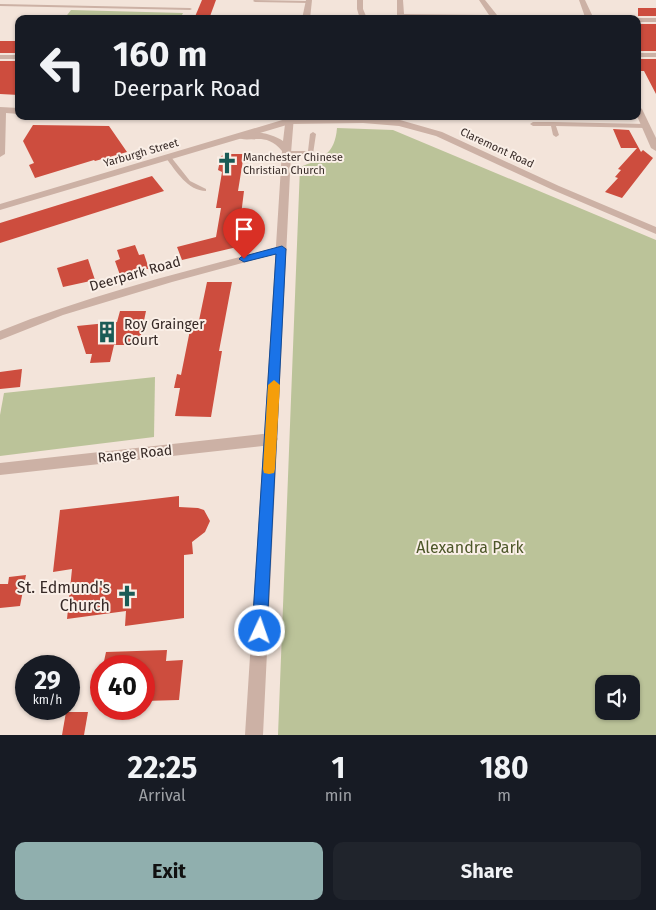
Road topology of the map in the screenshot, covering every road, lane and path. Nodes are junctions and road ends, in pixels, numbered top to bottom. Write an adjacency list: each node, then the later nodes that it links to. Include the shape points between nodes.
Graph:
1 (360, 0): 10 (street)
2 (400, 0): 11 (street)
3 (482, 0): 12 (street)
4 (582, 0): 13 (street)
5 (255, 1): 6 (lane)
6 (309, 1): 9 (street)
7 (0, 5): 8 (lane)
8 (190, 9)
9 (307, 15)
10 (363, 15)
11 (401, 15)
12 (493, 15)
13 (588, 15)
14 (641, 20): 15 (street)
15 (656, 20)
16 (641, 54): 17 (street)
17 (656, 55)
18 (0, 57): 19 (street)
19 (15, 57)
20 (1, 110): 21 (street); 36 (street)
21 (15, 111)
22 (641, 116): 29 (street)
23 (287, 120): 33 (street, Yarburgh Street)
24 (290, 120): 35 (street)
25 (363, 120): 26 (street, Claremont Road)
26 (402, 120): 40 (street, Claremont Road, via 556,188)
27 (533, 124): 28 (lane)
28 (553, 124): 29 (lane); 32 (lane)
29 (645, 125): 30 (street); 34 (street)
30 (656, 125)
31 (313, 134): 35 (lane, via 312,153)
32 (556, 135)
33 (239, 136): 35 (street, via 271,137 282,144); 37 (street, Yarburgh Street)
34 (656, 148)
35 (286, 152): 41 (street)
36 (0, 154)
37 (169, 158): 38 (lane, via 188,182); 39 (street, Yarburgh Street)
38 (204, 190)
39 (1, 204)
40 (654, 226)
41 (282, 249): 42 (street, Deerpark Road, via 59,312); 43 (street)
42 (0, 336)
43 (271, 440): 44 (street, Range Road); 45 (street)
44 (0, 470)
45 (254, 735)

